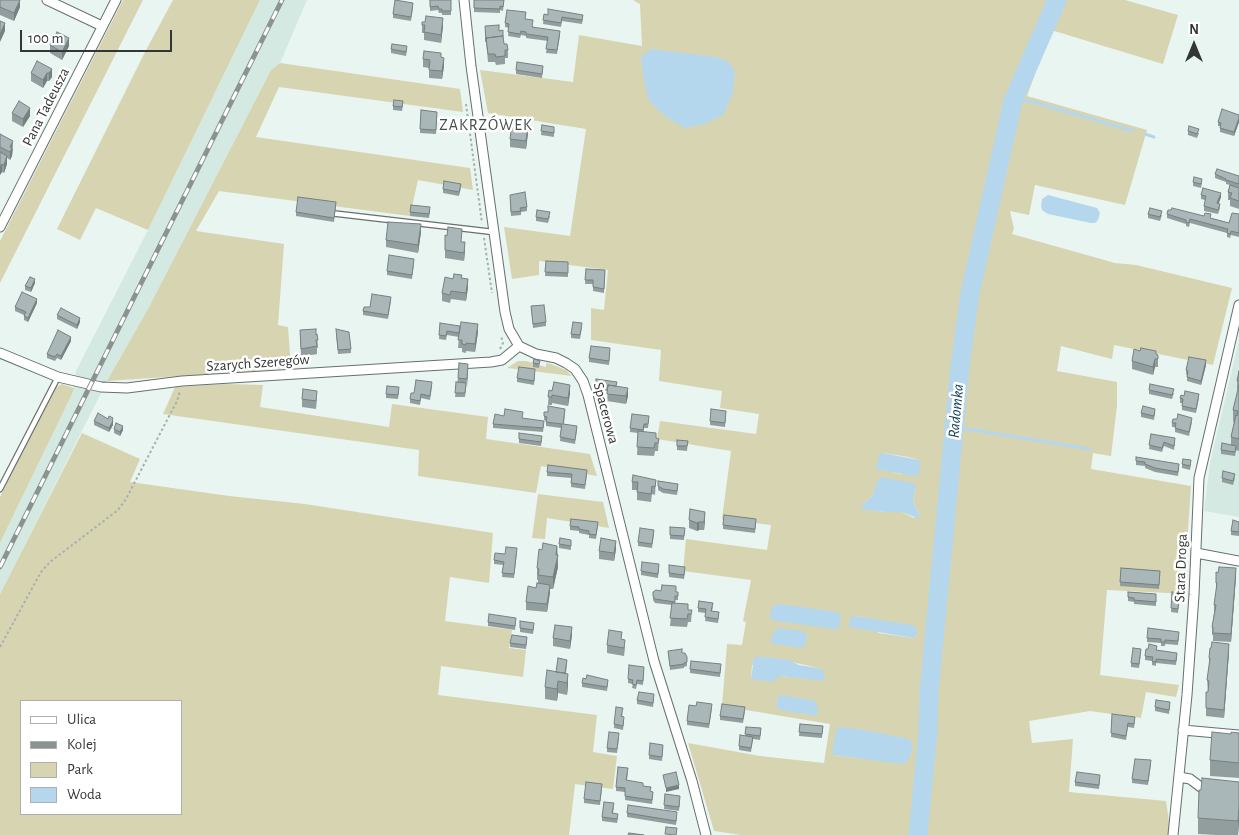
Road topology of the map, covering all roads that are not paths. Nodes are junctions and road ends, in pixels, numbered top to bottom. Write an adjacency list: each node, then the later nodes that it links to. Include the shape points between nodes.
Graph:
1 (47, 0): 4 (street)
2 (116, 0): 4 (street, Pana Tadeusza)
3 (464, 0): 7 (street)
4 (102, 26): 6 (street, Pana Tadeusza)
5 (325, 213): 7 (lane)
6 (0, 227)
7 (495, 232): 9 (street, via 506,317)
8 (1239, 305): 13 (street, Stara Droga, via 1199,478)
9 (519, 346): 11 (street, Szarych Szeregów, via 502,360 491,362 182,381 127,388 101,387); 19 (street, Spacerowa, via 566,363 583,381 654,661)
10 (0, 353): 11 (street, Szarych Szeregów)
11 (58, 377): 12 (lane)
12 (0, 488)
13 (1196, 553): 14 (street); 15 (street, Stara Droga)
14 (1239, 561)
15 (1184, 730): 16 (street); 17 (street, Stara Droga)
16 (1239, 734)
17 (1179, 777): 18 (street, via 1190,779 1206,790); 20 (street, Stara Droga)
18 (1223, 791)
19 (706, 835)
20 (1173, 835)

